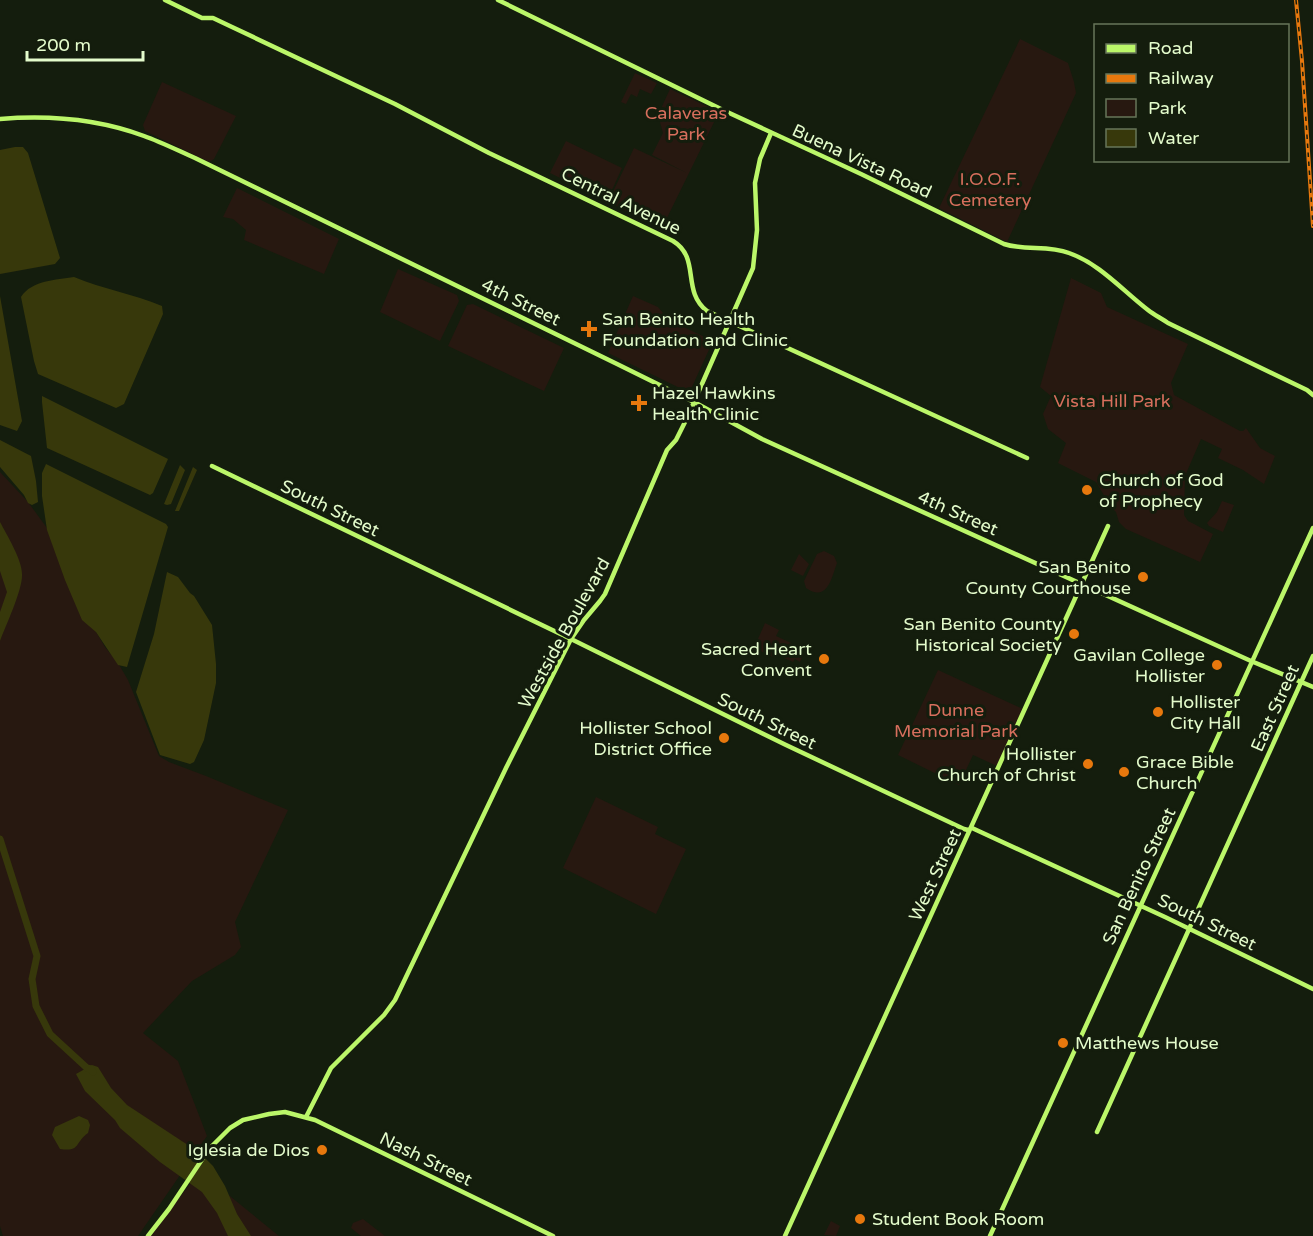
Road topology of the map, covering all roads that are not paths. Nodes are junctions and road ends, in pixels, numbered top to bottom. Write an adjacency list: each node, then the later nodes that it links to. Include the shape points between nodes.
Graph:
1 (165, 0): 5 (street, Central Avenue, via 202,18 213,18 673,240 688,259 692,290 698,302)
2 (498, 0): 4 (street, Buena Vista Road)
3 (0, 119): 8 (street, 4th Street, via 66,119 144,136)
4 (771, 133): 5 (street, Westside Boulevard, via 755,183 755,258); 6 (street, Buena Vista Road, via 1004,244 1059,250 1080,258 1168,323)
5 (729, 322): 8 (street, Westside Boulevard); 9 (street, Central Avenue)
6 (1310, 390): 7 (street, Buena Vista Road)
7 (1313, 395)
8 (694, 402): 13 (street, 4th Street, via 762,439); 14 (street, Westside Boulevard, via 668,450 605,594)
9 (1027, 458)
10 (212, 466): 14 (street, South Street)
11 (1108, 526): 13 (street, West Street)
12 (1313, 528): 16 (street, San Benito Street)
13 (1082, 584): 16 (street, 4th Street); 19 (street, West Street)
14 (572, 639): 19 (street, South Street, via 786,746 964,829); 23 (street, Westside Boulevard, via 394,1000 331,1068)
15 (1313, 656): 17 (street, East Street)
16 (1251, 661): 17 (street, 4th Street); 20 (street, San Benito Street)
17 (1301, 682): 18 (street, 4th Street); 21 (street, East Street)
18 (1313, 687)
19 (972, 828): 20 (street, South Street); 27 (street, West Street)
20 (1141, 906): 21 (street, South Street); 28 (street, San Benito Street)
21 (1188, 928): 22 (street, South Street); 24 (street, East Street)
22 (1313, 990)
23 (306, 1117): 25 (street, Nash Street, via 285,1112 269,1114 243,1120 230,1128 214,1143); 26 (street, Nash Street)
24 (1097, 1132)
25 (148, 1236)
26 (553, 1236)
27 (785, 1236)
28 (990, 1236)

